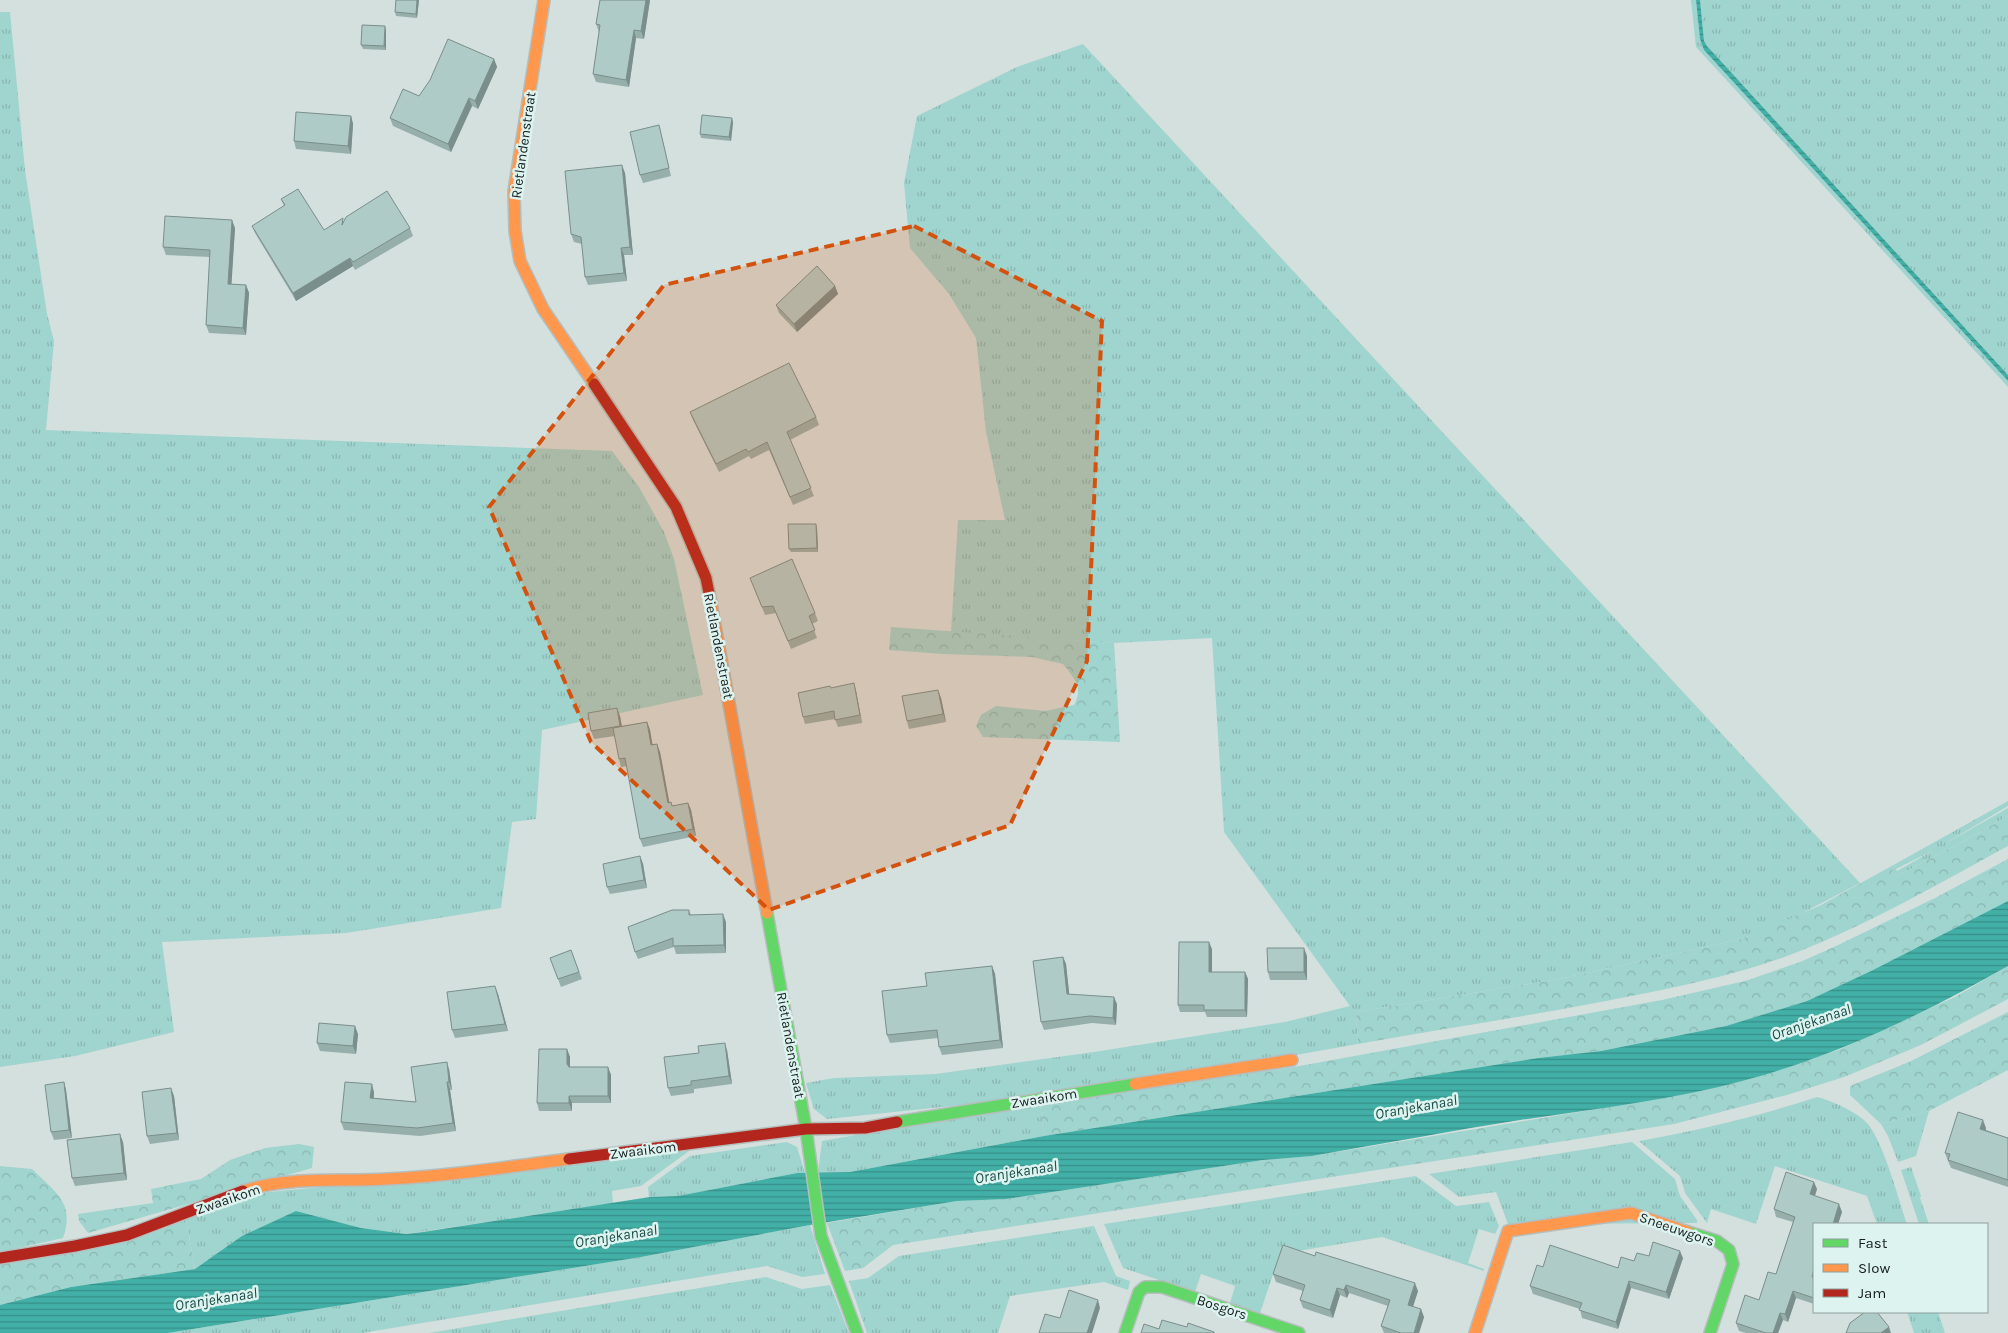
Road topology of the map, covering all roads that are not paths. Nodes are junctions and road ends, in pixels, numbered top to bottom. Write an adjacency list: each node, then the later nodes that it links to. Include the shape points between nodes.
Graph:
1 (544, 0): 3 (street, Rietlandenstraat, via 514,190 515,232 520,261 543,309 676,507 706,578)
2 (1292, 1060): 3 (street, Zwaaikom, via 865,1128)
3 (806, 1129): 4 (street, Zwaaikom, via 475,1171 387,1179 293,1181 245,1190 127,1234); 5 (street, Rietlandenstraat, via 821,1236)
4 (0, 1258)
5 (857, 1333)
6 (1125, 1333): 7 (street, Bosgors, via 1138,1292 1145,1287 1162,1287)
7 (1299, 1333)
8 (1475, 1333): 9 (street, Sneeuwgors, via 1508,1230 1631,1213 1717,1241 1728,1250 1733,1264)
9 (1710, 1333)

